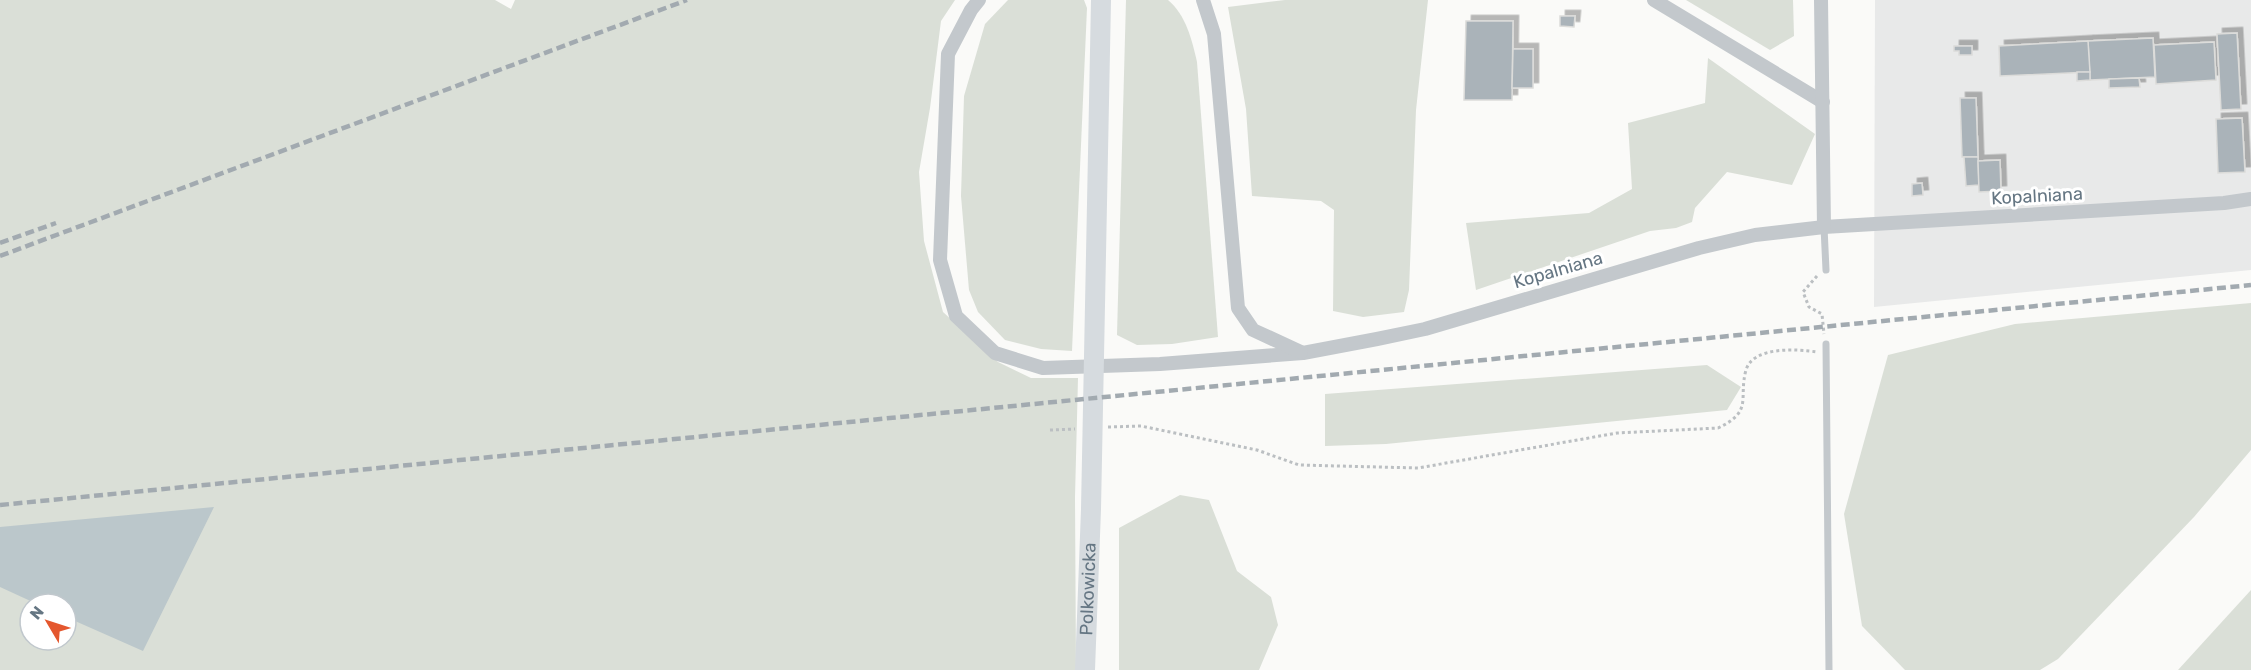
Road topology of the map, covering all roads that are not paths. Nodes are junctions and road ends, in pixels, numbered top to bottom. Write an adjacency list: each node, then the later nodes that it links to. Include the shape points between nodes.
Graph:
1 (979, 0): 11 (street, Kopalniana, via 948,54 940,260 956,316 995,353 1043,368)
2 (1101, 0): 12 (main road, Polkowicka)
3 (1203, 0): 11 (street, via 1214,34 1238,308 1253,330)
4 (1654, 0): 6 (street)
5 (1821, 0): 6 (street)
6 (1823, 102): 8 (street)
7 (2251, 199): 8 (street, Kopalniana)
8 (1824, 227): 9 (lane); 11 (street, Kopalniana, via 1720,243 1425,329)
9 (1826, 267)
10 (1826, 344): 13 (lane)
11 (1303, 353)
12 (1085, 670)
13 (1829, 670)

